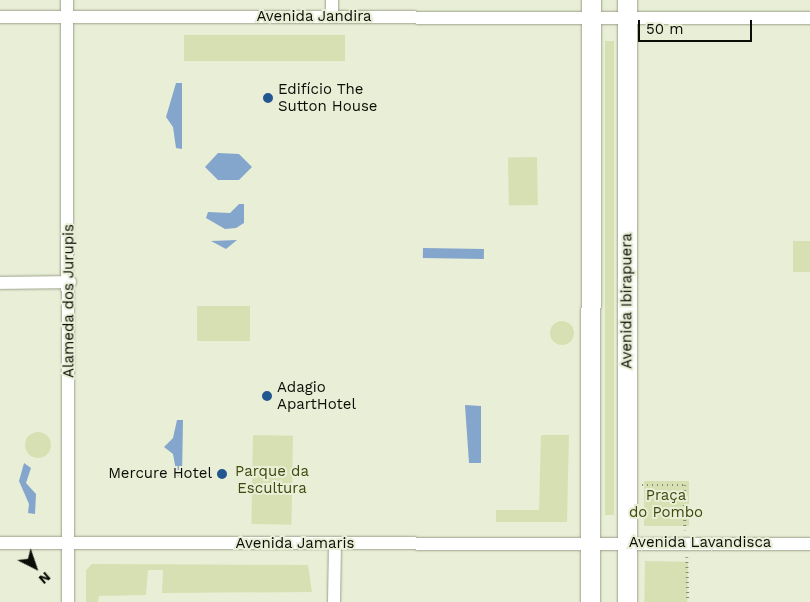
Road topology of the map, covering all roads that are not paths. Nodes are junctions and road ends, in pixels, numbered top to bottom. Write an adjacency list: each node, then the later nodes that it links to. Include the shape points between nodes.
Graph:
1 (67, 0): 7 (street, Alameda dos Jurupis)
2 (332, 0): 5 (street)
3 (591, 9): 4 (street, Avenida Jandira); 5 (street, Avenida Jandira); 12 (main road)
4 (627, 9): 8 (street, Avenida Jandira); 13 (main road, Avenida Ibirapuera)
5 (332, 16): 7 (street, Avenida Jandira)
6 (0, 17): 7 (street, Avenida Jandira)
7 (67, 17): 9 (street, Alameda dos Jurupis)
8 (810, 18)
9 (70, 282): 10 (street); 14 (street, Alameda dos Jurupis)
10 (0, 283)
11 (0, 543): 14 (street, Avenida Jamaris)
12 (590, 543): 13 (street, Avenida Lavandisca); 15 (street, Avenida Jamaris); 19 (main road)
13 (627, 543): 16 (street, Avenida Lavandisca); 20 (main road, Avenida Ibirapuera)
14 (68, 544): 15 (street, Avenida Jamaris); 17 (street, Alameda dos Jurupis)
15 (335, 544): 18 (street)
16 (810, 544)
17 (68, 602)
18 (334, 602)
19 (590, 602)
20 (627, 602)

